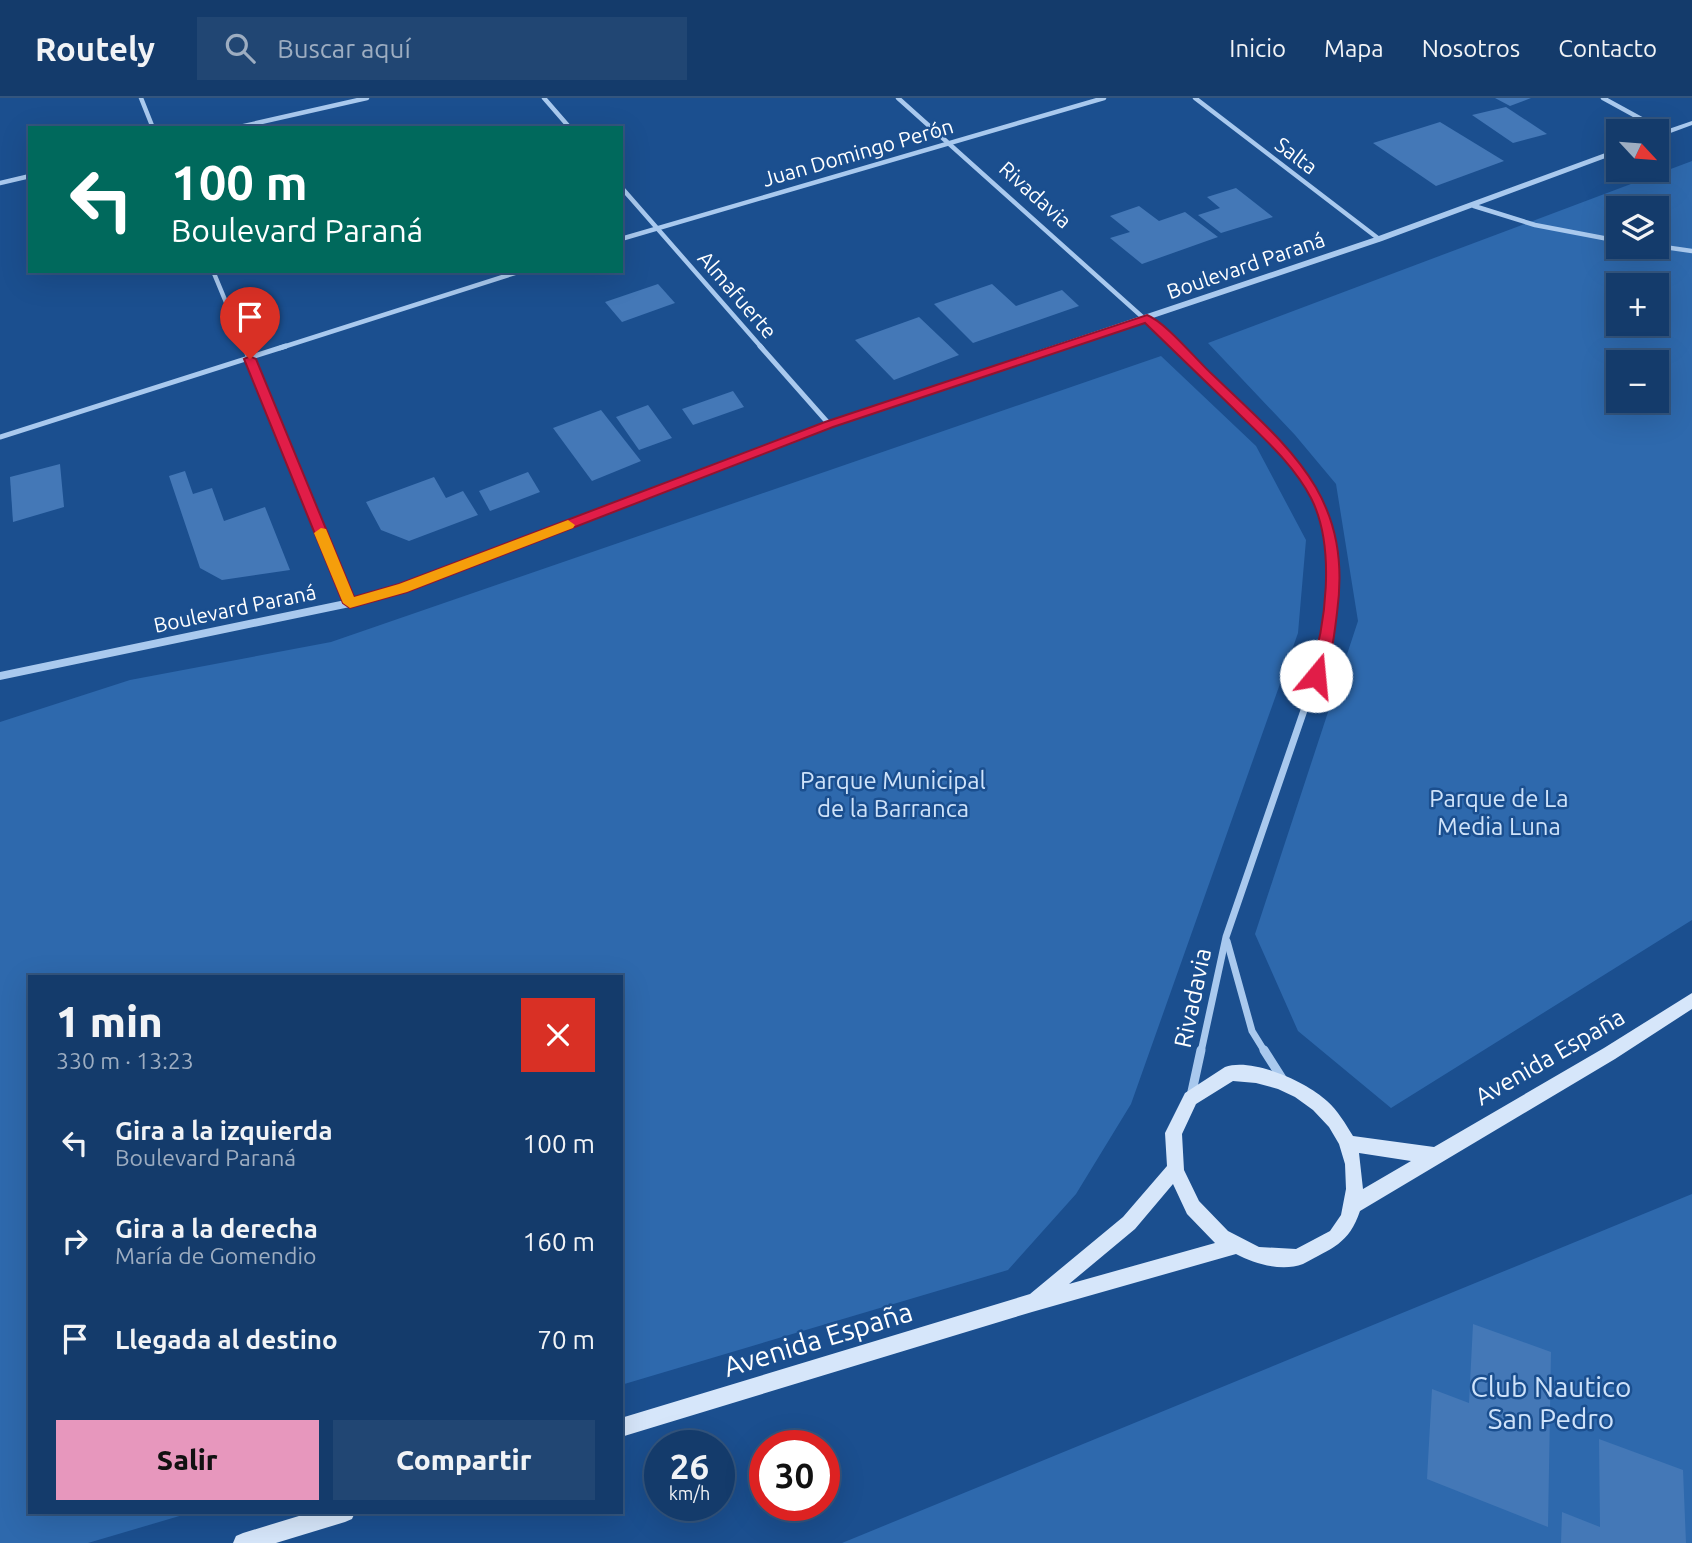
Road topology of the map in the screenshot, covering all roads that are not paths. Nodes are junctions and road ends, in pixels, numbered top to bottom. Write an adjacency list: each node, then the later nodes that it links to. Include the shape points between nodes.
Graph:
1 (141, 98): 10 (street)
2 (367, 98): 11 (street)
3 (544, 98): 12 (street)
4 (898, 98): 14 (street, Rivadavia)
5 (1104, 98): 14 (street, Juan Domingo Perón)
6 (1195, 98): 22 (street, Salta)
7 (1603, 98): 8 (street)
8 (1637, 119)
9 (1692, 123): 13 (street)
10 (152, 126)
11 (244, 126)
12 (568, 126)
13 (1670, 131)
14 (951, 143): 20 (street, Juan Domingo Perón); 28 (street, Rivadavia)
15 (1606, 155): 19 (street, Boulevard Paraná)
16 (28, 176): 17 (street)
17 (0, 183)
18 (623, 189): 20 (street, Almafuerte)
19 (1474, 205): 22 (street, Boulevard Paraná); 23 (street, via 1535,225)
20 (657, 227): 21 (street, Juan Domingo Perón); 30 (street, Almafuerte)
21 (623, 238)
22 (1379, 239): 28 (street, Boulevard Paraná)
23 (1606, 239)
24 (1669, 248): 25 (street)
25 (1692, 251)
26 (214, 273): 29 (street)
27 (515, 273): 29 (street)
28 (1147, 319): 30 (street, Boulevard Paraná); 34 (street, Rivadavia, via 1280,447 1317,497 1328,533 1333,591 1325,650)
29 (250, 359): 31 (street); 32 (street)
30 (829, 424): 32 (street, Boulevard Paraná, via 402,588)
31 (0, 437)
32 (350, 603): 33 (street, Boulevard Paraná)
33 (0, 677)
34 (1226, 937): 36 (street, Rivadavia, via 1252,1031); 37 (street, Rivadavia)
35 (1692, 1000): 39 (main road, Avenida España)
36 (1283, 1080): 37 (main road, Avenida España, via 1231,1073); 38 (main road, Avenida España, via 1308,1095)
37 (1191, 1096): 40 (main road, Avenida España, via 1177,1117 1172,1142)
38 (1350, 1144): 39 (main road); 41 (main road, Avenida España)
39 (1433, 1155): 41 (main road, Avenida España)
40 (1174, 1170): 42 (main road, Avenida España, via 1186,1199 1207,1226); 43 (main road, Avenida España, via 1129,1223)
41 (1354, 1205): 42 (main road, Avenida España, via 1342,1231 1321,1250 1294,1258 1263,1257)
42 (1232, 1247): 43 (main road, Avenida España)
43 (1032, 1303): 44 (main road, Avenida España)
44 (623, 1427)
45 (338, 1514): 46 (main road)
46 (243, 1543)

